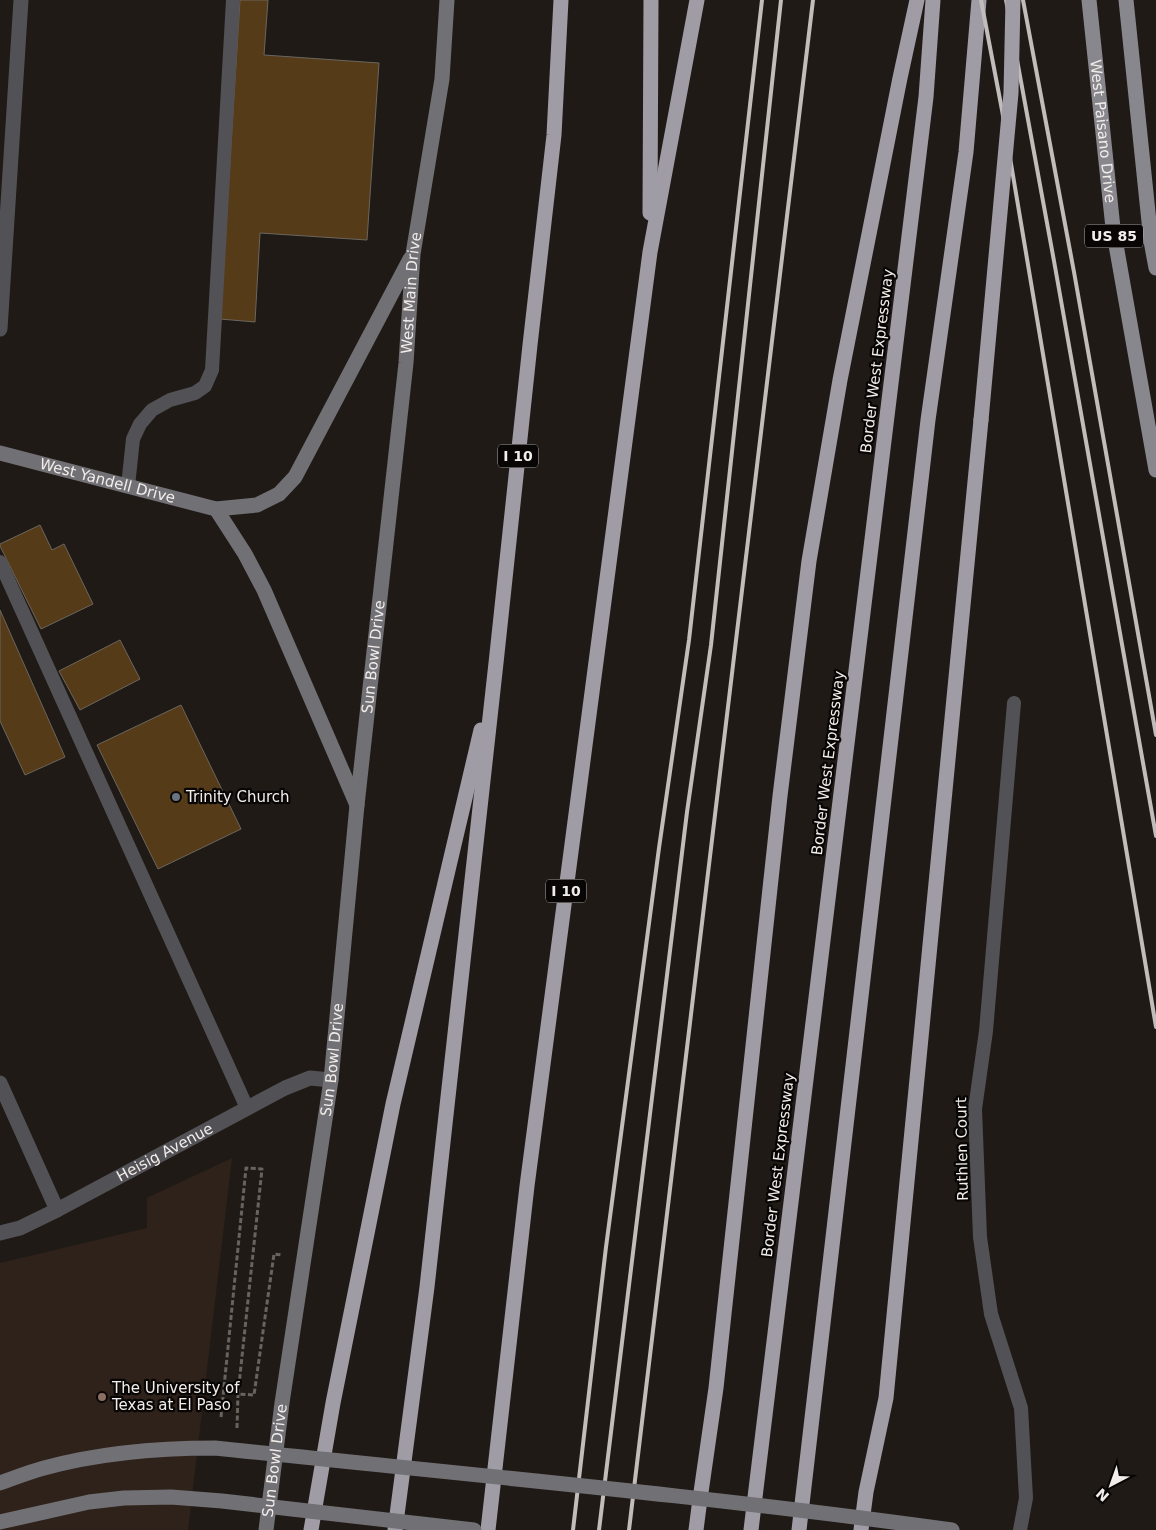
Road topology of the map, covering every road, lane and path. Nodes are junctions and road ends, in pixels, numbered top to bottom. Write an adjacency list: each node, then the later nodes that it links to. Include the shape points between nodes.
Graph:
1 (22, 0): 16 (street)
2 (234, 0): 19 (lane, via 212,370 205,386 196,393 170,400 152,410 140,424 133,439)
3 (447, 0): 14 (street, West Main Drive, via 442,79)
4 (561, 0): 23 (highway, I 10, via 554,135)
5 (651, 0): 13 (highway, I 10)
6 (698, 0): 13 (highway)
7 (917, 0): 34 (highway, via 846,351 809,561 716,1388)
8 (933, 0): 43 (highway, Border West Expressway, via 926,97 889,411)
9 (979, 0): 44 (highway, via 966,152 928,420)
10 (1013, 0): 36 (highway, bridge, via 1011,92 984,391 891,1348 886,1398)
11 (1089, 0): 18 (main road, West Paisano Drive / US 85, via 1113,228)
12 (1126, 0): 15 (main road, US 85)
13 (650, 252): 41 (highway, I 10, via 527,1186)
14 (413, 254): 20 (street, via 295,477 279,494 257,505); 22 (street, West Main Drive, via 406,363)
15 (1156, 268)
16 (0, 329)
17 (0, 453): 19 (street, West Yandell Drive)
18 (1156, 470)
19 (128, 486): 20 (street, West Yandell Drive)
20 (216, 509): 25 (street, via 264,590)
21 (0, 562): 28 (lane)
22 (382, 587): 25 (street, Sun Bowl Drive)
23 (496, 663): 38 (highway, via 393,1104); 39 (highway, I 10, via 427,1287)
24 (1014, 703): 46 (lane, Ruthlen Court, via 986,1031 975,1109 980,1237 991,1314 1022,1408 1026,1498)
25 (357, 805): 26 (street, Sun Bowl Drive)
26 (331, 1080): 28 (street, Heisig Avenue, via 310,1078); 37 (street, Sun Bowl Drive)
27 (0, 1083): 29 (street)
28 (247, 1108): 29 (street, Heisig Avenue)
29 (57, 1210): 30 (street, Heisig Avenue, via 20,1228)
30 (0, 1233)
31 (288, 1256): 32 (path, via 274,1254 254,1395 238,1394 262,1169 246,1168)
32 (221, 1417)
33 (0, 1483): 34 (street, bridge, via 44,1468 107,1455 175,1448 215,1448)
34 (700, 1498): 36 (street, bridge); 42 (highway)
35 (0, 1522): 40 (street, bridge, via 89,1502 171,1497)
36 (861, 1524): 45 (street, bridge)
37 (266, 1530)
38 (311, 1530)
39 (395, 1530)
40 (474, 1530)
41 (488, 1530)
42 (696, 1530)
43 (751, 1530)
44 (799, 1530)
45 (952, 1530)
46 (1020, 1530)

